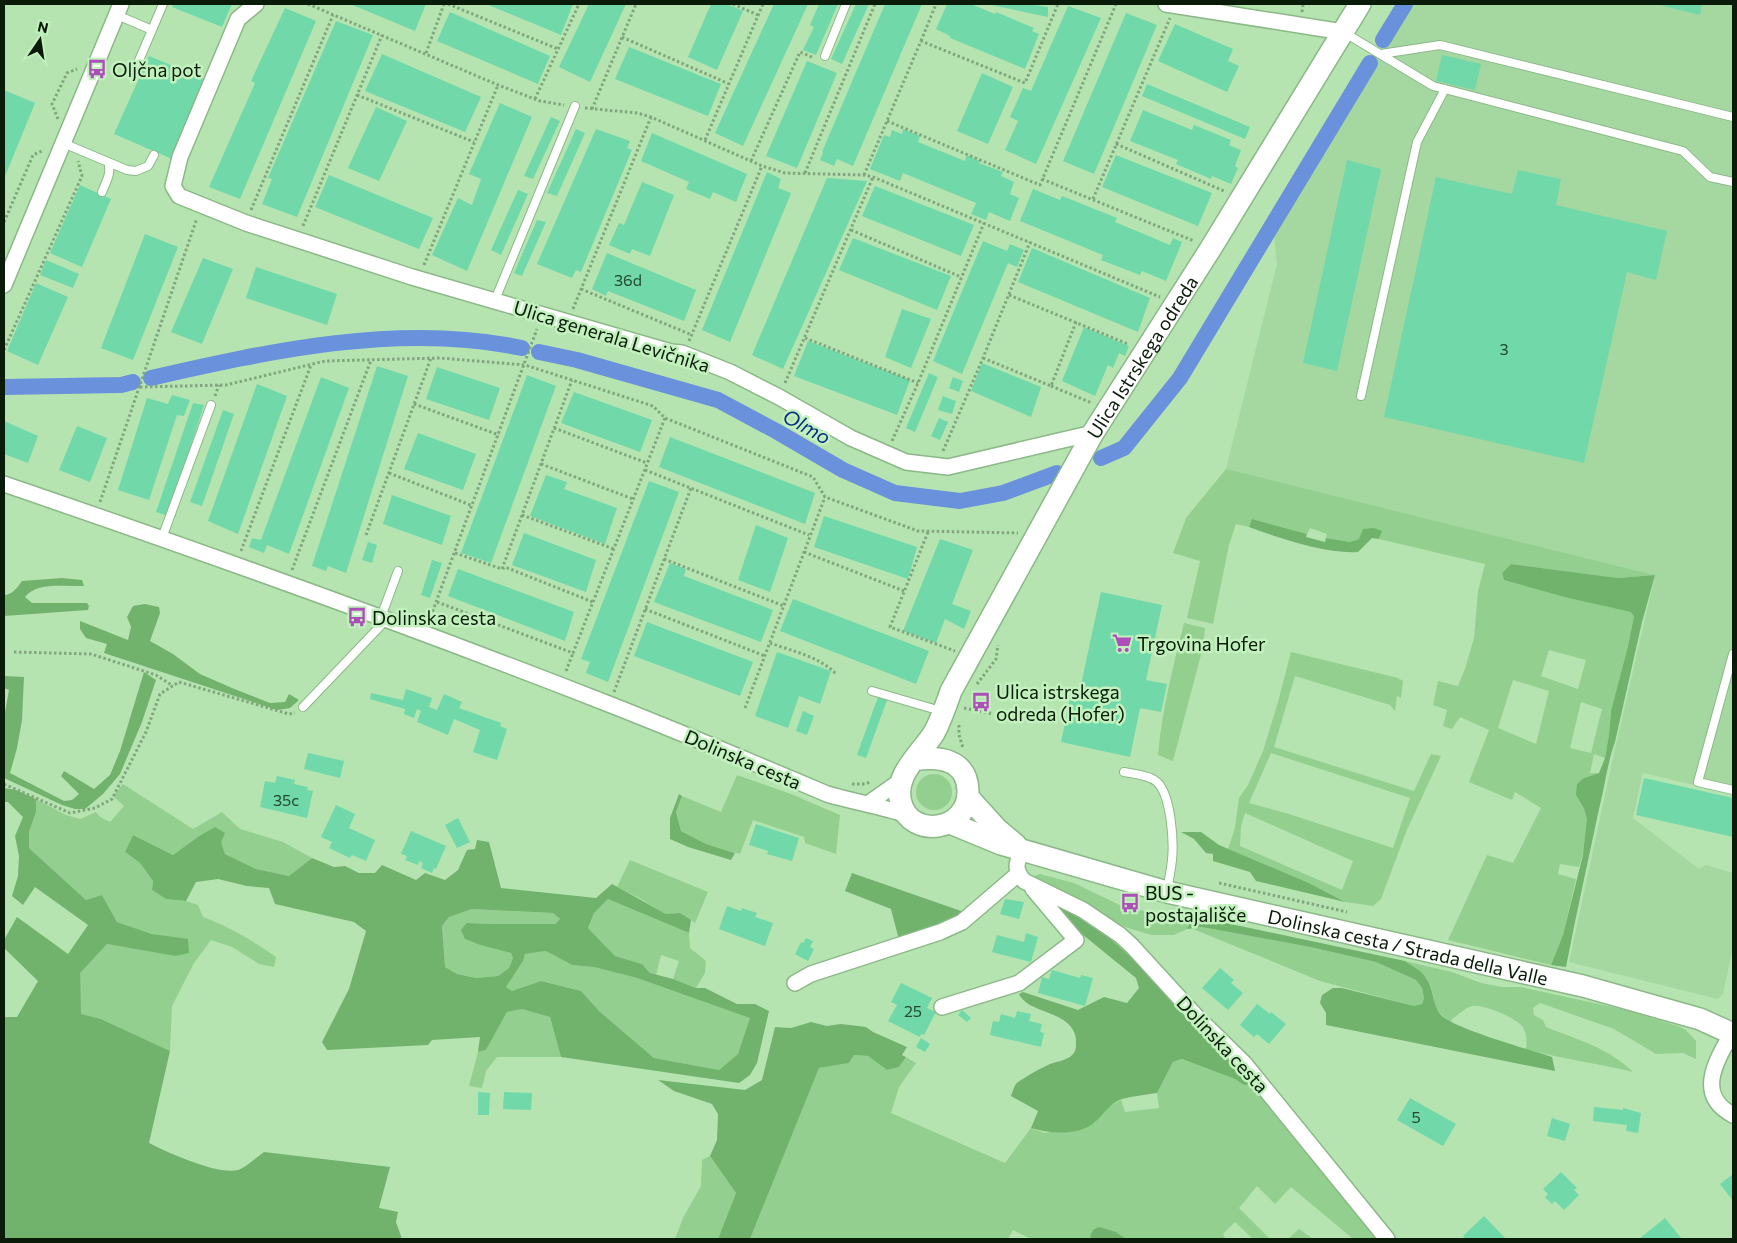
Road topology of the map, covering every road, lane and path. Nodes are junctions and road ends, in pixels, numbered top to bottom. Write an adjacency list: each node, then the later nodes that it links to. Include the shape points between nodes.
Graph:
1 (163, 4): 19 (lane)
2 (256, 4): 57 (street, Ulica generala Levičnika, via 238,19 175,174 173,186 179,196)
3 (308, 4): 18 (path)
4 (446, 4): 24 (path); 25 (path)
5 (579, 4): 24 (path)
6 (636, 4): 22 (path)
7 (733, 4): 17 (path)
8 (763, 4): 17 (path)
9 (846, 4): 27 (lane)
10 (875, 4): 49 (path)
11 (936, 4): 23 (path)
12 (1058, 4): 23 (path, via 1025,83)
13 (1116, 4): 52 (path)
14 (1171, 4): 20 (street); 43 (path)
15 (1360, 4): 20 (street, Ulica Istrskega odreda)
16 (119, 10): 19 (lane); 44 (street)
17 (758, 14): 30 (path)
18 (333, 15): 21 (path); 59 (path)
19 (152, 30): 29 (lane)
20 (1344, 32): 26 (lane); 55 (street, Ulica Istrskega odreda)
21 (382, 35): 25 (path); 33 (path)
22 (622, 38): 30 (path); 36 (path)
23 (921, 41): 39 (path)
24 (558, 49): 34 (path)
25 (426, 53): 31 (path)
26 (1381, 54): 32 (lane, via 1433,86); 37 (lane, via 1440,45)
27 (825, 56): 46 (path, via 821,61 800,52)
28 (81, 68): 40 (path, via 67,72 52,104)
29 (134, 72)
30 (729, 84): 41 (path)
31 (498, 85): 34 (path); 42 (path)
32 (1445, 89): 53 (lane, via 1683,150 1710,177); 90 (lane, via 1417,142)
33 (358, 95): 42 (path); 62 (path)
34 (535, 100): 35 (path)
35 (575, 106): 36 (path); 70 (lane, Ulica generala Levičnika)
36 (592, 109): 38 (path, via 637,113)
37 (1733, 117)
38 (651, 118): 41 (path); 68 (path)
39 (887, 121): 50 (path); 52 (path, via 1040,185)
40 (60, 122)
41 (705, 140): 46 (path)
42 (474, 142): 66 (path)
43 (1116, 144): 55 (path); 56 (path)
44 (63, 146): 47 (lane); 58 (path, via 32,155); 67 (street); 77 (path, via 82,176)
45 (154, 155): 47 (lane, via 148,166 136,171)
46 (751, 161): 48 (path)
47 (108, 162): 54 (lane, via 109,176)
48 (762, 166): 49 (path, via 785,174); 75 (path)
49 (805, 173): 50 (path)
50 (864, 175): 51 (path)
51 (873, 177): 60 (path); 61 (path)
52 (1042, 179): 56 (path)
53 (1733, 182)
54 (102, 192)
55 (1240, 198): 64 (street, Ulica Istrskega odreda)
56 (1092, 199): 64 (path)
57 (202, 206): 59 (street, Ulica generala Levičnika); 88 (path)
58 (4, 222)
59 (246, 223): 62 (street, Ulica generala Levičnika)
60 (984, 223): 63 (path); 65 (path)
61 (851, 230): 65 (path); 76 (path)
62 (297, 240): 66 (street, Ulica generala Levičnika)
63 (1030, 242): 69 (path); 71 (path)
64 (1211, 248): 71 (street, Ulica Istrskega odreda)
65 (961, 277): 86 (path)
66 (419, 279): 70 (street, Ulica generala Levičnika)
67 (4, 285)
68 (581, 289): 74 (path); 75 (path)
69 (1009, 295): 73 (path); 81 (path)
70 (495, 300): 72 (street, Ulica generala Levičnika)
71 (1174, 303): 78 (street, Ulica Istrskega odreda)
72 (542, 314): 74 (street, Ulica generala Levičnika); 84 (path)
73 (1076, 322): 78 (path); 87 (path)
74 (569, 323): 79 (street, Ulica generala Levičnika)
75 (692, 335): 79 (path)
76 (805, 338): 86 (path); 89 (path)
77 (4, 350)
78 (1145, 350): 93 (street, Ulica Istrskega odreda)
79 (682, 353): 89 (street, Ulica generala Levičnika)
80 (431, 358): 82 (path); 84 (path); 91 (path)
81 (983, 358): 87 (path); 101 (path)
82 (371, 360): 83 (path); 122 (path)
83 (312, 364): 88 (path, via 226,385); 117 (path)
84 (525, 365): 85 (path); 97 (path)
85 (572, 380): 94 (path, via 653,406); 95 (path)
86 (918, 383): 98 (path)
87 (1051, 386): 93 (path)
88 (140, 387): 108 (path)
89 (779, 396): 98 (street, Ulica generala Levičnika, via 851,438)
90 (1361, 396)
91 (414, 404): 97 (path); 103 (path)
92 (212, 405): 115 (lane)
93 (1108, 410): 96 (street, Ulica Istrskega odreda)
94 (665, 418): 99 (path); 106 (path, via 813,477)
95 (554, 428): 99 (path); 100 (path)
96 (1094, 433): 101 (street, Ulica generala Levičnika, via 948,466); 112 (street, Ulica Istrskega odreda)
97 (499, 435): 109 (path)
98 (886, 453): 101 (street, Ulica generala Levičnika, via 906,462)
99 (647, 463): 102 (path)
100 (541, 464): 107 (path); 110 (path)
101 (936, 465)
102 (645, 470): 105 (path); 107 (path)
103 (389, 473): 109 (path); 113 (path)
104 (4, 484): 115 (street, Dolinska cesta)
105 (691, 488): 114 (path); 120 (path)
106 (825, 497): 111 (path, via 918,532); 118 (path)
107 (633, 499): 116 (path)
108 (100, 502)
109 (472, 506): 119 (path)
110 (522, 515): 116 (path); 121 (path)
111 (928, 532): 112 (path); 124 (path)
112 (1038, 533): 136 (street, Ulica Istrskega odreda)
113 (366, 535)
114 (809, 535)
115 (162, 538): 129 (street, Dolinska cesta)
116 (614, 549): 126 (path)
117 (241, 552)
118 (804, 552): 124 (path); 127 (path)
119 (455, 553): 121 (path); 125 (path)
120 (664, 559): 127 (path); 128 (path)
121 (502, 568): 126 (path)
122 (292, 570)
123 (398, 572): 129 (lane)
124 (904, 590): 136 (path, via 890,627)
125 (437, 602): 130 (path); 133 (path)
126 (593, 602): 133 (path)
127 (784, 606): 131 (path)
128 (645, 609): 135 (path); 141 (path, via 614,692)
129 (384, 618): 142 (lane); 156 (street, Dolinska cesta, via 609,704 827,794)
130 (429, 621)
131 (770, 643): 135 (path); 138 (path, via 820,662)
132 (14, 652): 139 (path, via 91,654 156,675)
133 (573, 653): 137 (path)
134 (1733, 654): 154 (lane, via 1698,782)
135 (765, 656): 143 (path)
136 (970, 657): 144 (street, Ulica Istrskega odreda)
137 (565, 674)
138 (837, 675)
139 (173, 686): 142 (path, via 179,682 289,714); 153 (path, via 160,694 146,732 112,799 95,808 70,813)
140 (872, 691): 144 (lane)
141 (622, 696)
142 (303, 707)
143 (745, 708)
144 (943, 711): 145 (path); 147 (street); 148 (street, via 935,732)
145 (992, 714)
146 (959, 735): 147 (path)
147 (957, 756): 148 (street); 155 (street, via 958,767 968,786)
148 (914, 760): 151 (street)
149 (1124, 772): 161 (lane, via 1156,780 1165,795 1172,829)
150 (873, 781): 152 (path)
151 (900, 781): 156 (street); 157 (street, via 901,805)
152 (848, 783)
153 (4, 784)
154 (1733, 790)
155 (968, 797): 158 (street, via 962,812); 159 (street, Dolinska cesta / Strada della Valle)
156 (869, 803): 157 (street)
157 (907, 815): 158 (street, via 928,827)
158 (950, 823): 159 (street, Dolinska cesta / Strada della Valle)
159 (1022, 850): 160 (street, via 1016,867); 161 (street, Dolinska cesta / Strada della Valle)
160 (1024, 879): 162 (street, via 962,922 932,935 811,974); 163 (street, via 1076,940 1019,982); 166 (street, Dolinska cesta, via 1083,910 1132,946 1196,1016 1244,1062)
161 (1167, 892): 164 (street, Dolinska cesta / Strada della Valle, via 1583,986 1700,1019)
162 (795, 983)
163 (942, 1006)
164 (1733, 1034): 165 (street, via 1713,1071 1711,1083 1712,1093 1718,1102)
165 (1733, 1115)
166 (1387, 1239)

